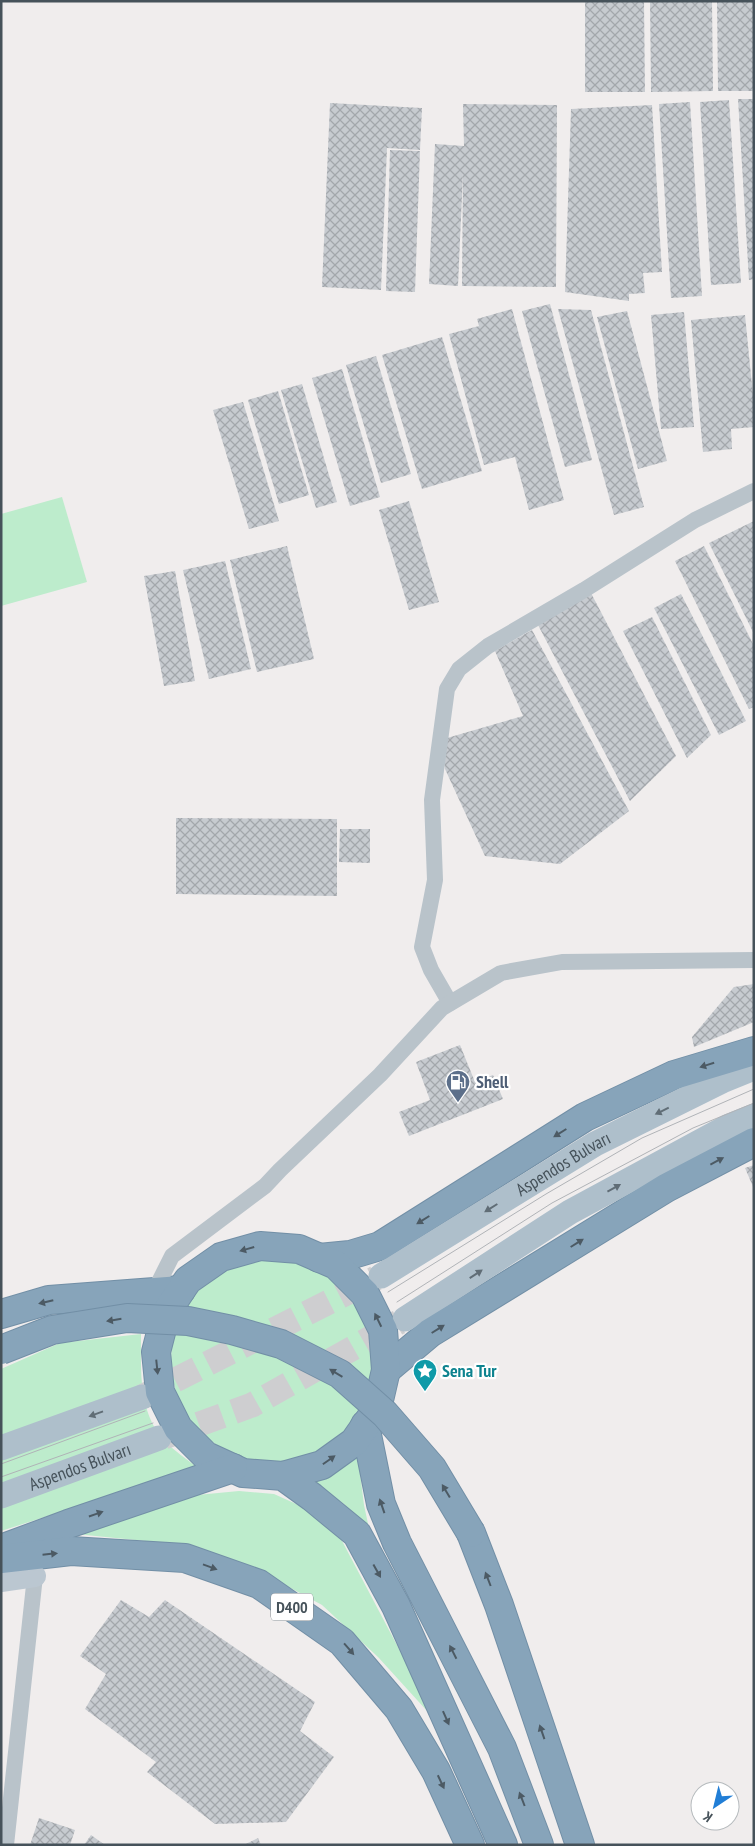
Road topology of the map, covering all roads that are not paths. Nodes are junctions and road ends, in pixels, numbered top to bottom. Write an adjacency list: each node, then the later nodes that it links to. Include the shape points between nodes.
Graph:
1 (754, 491): 3 (street, via 694,520 488,646 459,669 447,689 432,800 435,880 422,947)
2 (754, 960): 3 (street, via 562,962 501,973)
3 (450, 1004): 11 (street, via 442,1008 380,1075 265,1186 172,1256)
4 (754, 1051): 8 (highway, one-way to 8, via 674,1076 585,1117 380,1246 350,1255)
5 (754, 1068): 9 (main road, Aspendos Bulvarı, one-way to 9, via 595,1144)
6 (754, 1116): 13 (main road, one-way to 6, via 570,1212 729,1126)
7 (754, 1142): 15 (highway, one-way to 7, via 439,1328 666,1188)
8 (319, 1258): 10 (highway, one-way to 10, via 299,1249 260,1246 221,1257 188,1280); 15 (highway, one-way to 8, via 382,1330 365,1294 336,1266)
9 (381, 1276)
10 (181, 1290): 11 (highway); 20 (highway, one-way to 20, via 166,1313 156,1352 160,1392 178,1428 206,1456)
11 (154, 1292): 12 (highway, one-way to 12, via 49,1300)
12 (1, 1314)
13 (405, 1319)
14 (1, 1350): 31 (highway, one-way to 14, bridge, via 471,1533 432,1468 385,1414 340,1374 281,1344 188,1321 127,1318 52,1330)
15 (386, 1370): 17 (highway, via 377,1409)
16 (142, 1397): 19 (main road, one-way to 19)
17 (365, 1425): 21 (highway, one-way to 17, via 322,1465 354,1442); 30 (highway, one-way to 17, via 502,1748 397,1543 381,1504)
18 (159, 1438): 22 (main road, Aspendos Bulvarı)
19 (1, 1448)
20 (233, 1468): 21 (highway); 23 (highway, one-way to 20)
21 (283, 1476): 29 (highway, one-way to 29, via 356,1534 396,1606)
22 (1, 1496)
23 (1, 1549)
24 (1, 1559): 28 (highway, D400, one-way to 28, via 71,1552 185,1558 259,1584 342,1642 399,1709 436,1771)
25 (35, 1576): 26 (street); 27 (street)
26 (1, 1581)
27 (6, 1845)
28 (470, 1845)
29 (503, 1845)
30 (539, 1845)
31 (580, 1845)

